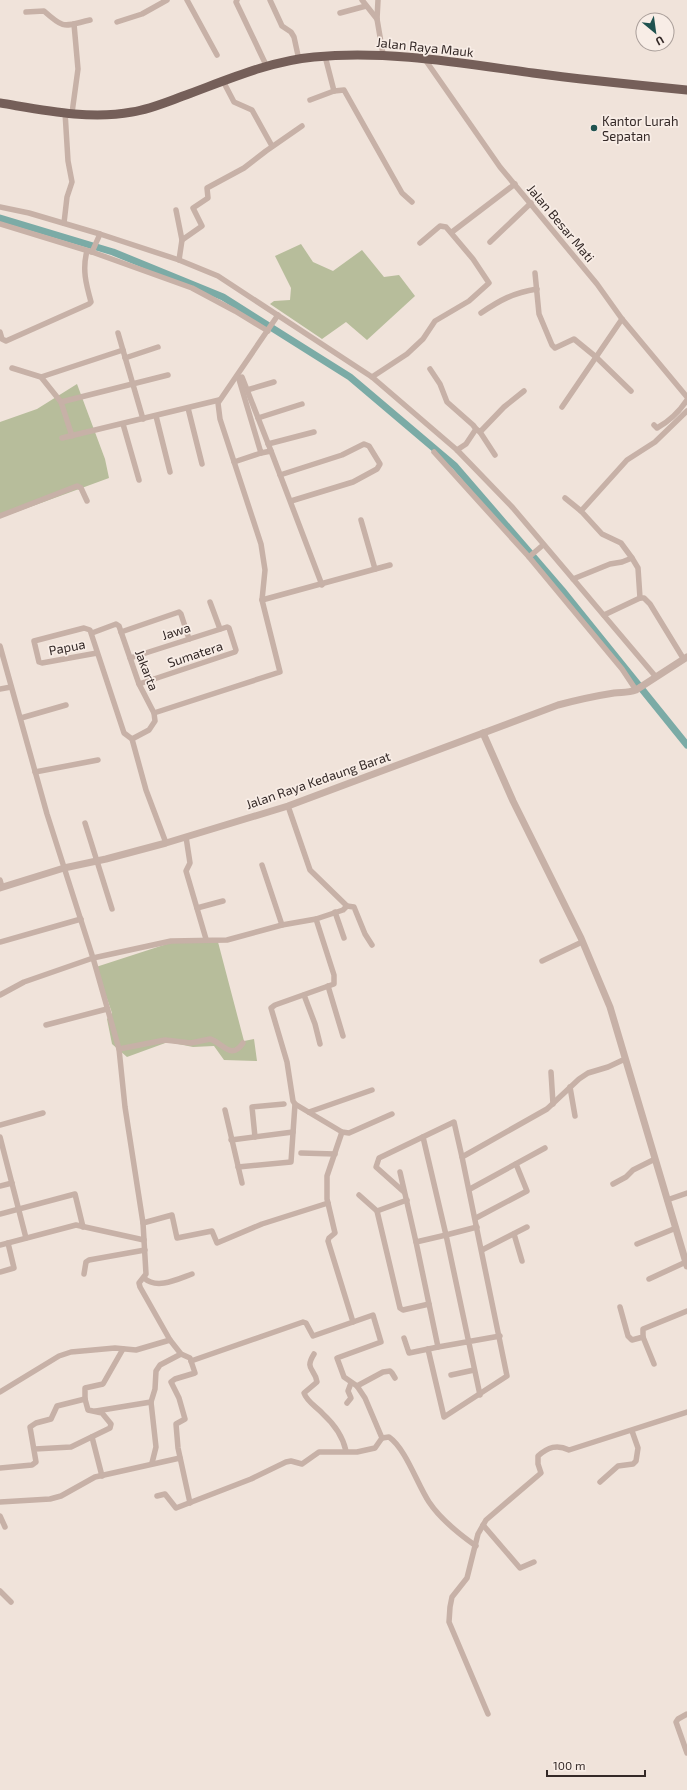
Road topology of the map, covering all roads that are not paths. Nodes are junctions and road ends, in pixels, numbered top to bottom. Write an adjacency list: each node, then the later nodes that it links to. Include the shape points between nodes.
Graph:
1 (167, 0): 12 (street, via 142,14)
2 (187, 0): 15 (street)
3 (237, 0): 19 (street)
4 (270, 0): 18 (street, via 282,26 294,37)
5 (362, 0): 7 (street)
6 (378, 0): 10 (street)
7 (366, 6): 9 (street); 10 (street)
8 (26, 12): 13 (street, via 44,11 59,24)
9 (340, 13)
10 (377, 19): 14 (street)
11 (90, 20): 13 (street)
12 (117, 22)
13 (74, 24): 25 (street, via 78,69)
14 (382, 54): 16 (main road, Jalan Raya Mauk); 17 (main road, Jalan Raya Mauk)
15 (217, 55)
16 (325, 56): 18 (main road, Jalan Raya Mauk); 22 (street)
17 (424, 58): 21 (main road, Jalan Raya Mauk, via 577,79); 28 (street, Jalan Besar Mati, via 500,167)
18 (299, 60): 19 (main road, Jalan Raya Mauk)
19 (268, 67): 20 (main road, Jalan Raya Mauk)
20 (223, 81): 25 (main road, Jalan Raya Mauk, via 132,112); 27 (street, via 234,102 252,110)
21 (687, 90)
22 (334, 91): 23 (street); 29 (street, via 344,90 402,193)
23 (310, 100)
24 (0, 103): 25 (main road, Jalan Raya Mauk)
25 (68, 112): 33 (street, via 68,161 72,182 67,197)
26 (302, 126): 27 (street)
27 (272, 146): 37 (street, via 244,168 207,188 208,198 193,208 202,226)
28 (515, 184): 30 (street, Jalan Besar Mati); 35 (street)
29 (412, 202)
30 (531, 203): 38 (street); 46 (street, Jalan Besar Mati)
31 (0, 207): 33 (street)
32 (176, 210): 37 (street)
33 (64, 223): 36 (street)
34 (0, 224): 40 (street)
35 (452, 232): 39 (street, via 440,226); 59 (street, via 489,283 469,301 436,321 423,339 407,354)
36 (100, 235): 40 (street); 41 (street)
37 (182, 240): 41 (street)
38 (490, 242)
39 (420, 243)
40 (91, 250): 47 (street, via 192,288); 48 (street, via 84,267 91,302 89,304 6,341 2,339)
41 (179, 260): 45 (street, via 218,276)
42 (535, 273): 43 (street)
43 (537, 289): 44 (street, via 505,297); 52 (street, via 539,314 552,345 555,348 574,340)
44 (481, 313)
45 (278, 316): 47 (street); 59 (street)
46 (622, 318): 52 (street); 65 (street, Jalan Besar Mati)
47 (269, 330): 56 (street)
48 (0, 332)
49 (118, 333): 51 (street)
50 (158, 347): 53 (street)
51 (123, 350): 53 (street); 58 (street)
52 (596, 357): 64 (street); 70 (street)
53 (125, 358): 61 (street)
54 (12, 368): 58 (street)
55 (430, 369): 78 (street, via 440,384 447,402)
56 (239, 374): 62 (street); 66 (street); 86 (street)
57 (168, 375): 61 (street)
58 (41, 377): 68 (street)
59 (372, 377): 83 (street)
60 (274, 382): 62 (street)
61 (133, 385): 68 (street); 75 (street)
62 (247, 390): 74 (street)
63 (524, 391): 78 (street)
64 (630, 391)
65 (687, 397)
66 (219, 400): 71 (street); 88 (street, via 220,418)
67 (687, 400): 77 (street, via 680,412 657,428)
68 (61, 402): 80 (street)
69 (302, 404): 74 (street)
70 (562, 407)
71 (188, 408): 73 (street); 89 (street)
72 (687, 411): 96 (street, via 655,442 627,460)
73 (156, 416): 75 (street); 90 (street)
74 (258, 418): 82 (street)
75 (143, 419): 76 (street)
76 (123, 424): 80 (street); 92 (street)
77 (654, 425)
78 (478, 430): 83 (street); 87 (street)
79 (314, 432): 82 (street)
80 (72, 436): 81 (street)
81 (62, 438)
82 (268, 444): 84 (street)
83 (457, 450): 99 (street, via 513,508)
84 (271, 451): 86 (street); 91 (street)
85 (434, 452): 100 (street)
86 (261, 453): 88 (street)
87 (495, 455)
88 (234, 462): 107 (street, via 261,544 265,570)
89 (202, 464)
90 (170, 472)
91 (280, 475): 95 (street); 95 (street, via 342,455 364,444 369,446 380,464 378,469 354,482)
92 (139, 480)
93 (565, 498): 96 (street)
94 (87, 501): 97 (street, via 77,486)
95 (291, 501): 105 (street)
96 (581, 511): 101 (street, via 602,534 620,543)
97 (0, 516)
98 (362, 520): 103 (street)
99 (542, 546): 100 (street); 104 (street)
100 (529, 556): 123 (street)
101 (632, 558): 104 (street); 106 (street, via 638,568)
102 (390, 565): 103 (street)
103 (375, 569): 105 (street)
104 (572, 579): 109 (street)
105 (322, 585): 107 (street)
106 (640, 598): 109 (street); 118 (street, via 644,598 650,604)
107 (262, 600): 125 (street, via 280,672)
108 (210, 602): 110 (street)
109 (604, 615): 119 (street)
110 (220, 629): 113 (street, Jawa); 115 (street, Jawa, via 228,627)
111 (121, 632): 112 (street, via 116,624); 113 (street, via 180,612); 117 (street, Jakarta)
112 (92, 633): 116 (street); 116 (street, Papua, via 84,628 34,641 39,662 42,663)
113 (189, 639): 117 (street, Jawa)
114 (0, 646): 121 (street)
115 (236, 651): 120 (street, Sumatera)
116 (97, 653): 128 (street, via 124,733)
117 (130, 658): 120 (street, Jakarta)
118 (685, 658): 119 (street)
119 (653, 679): 123 (street)
120 (138, 684): 125 (street, Jakarta)
121 (12, 686): 122 (street); 126 (street)
122 (0, 689)
123 (638, 689): 127 (street, Jalan Raya Kedaung Barat, via 558,705)
124 (66, 705): 126 (street)
125 (154, 713): 128 (street, via 155,721 150,730)
126 (21, 718): 130 (street)
127 (483, 733): 131 (street, Jalan Raya Kedaung Barat); 150 (street)
128 (132, 739): 134 (street, via 146,790)
129 (98, 760): 130 (street)
130 (35, 772): 137 (street)
131 (288, 806): 133 (street, Jalan Raya Kedaung Barat); 140 (street, via 310,870)
132 (85, 823): 135 (street)
133 (186, 837): 134 (street, Jalan Raya Kedaung Barat); 141 (street, via 190,863 186,871)
134 (166, 843): 135 (street, Jalan Raya Kedaung Barat)
135 (97, 861): 137 (street, Jalan Raya Kedaung Barat); 142 (street)
136 (262, 865): 146 (street)
137 (64, 868): 138 (street, Jalan Raya Kedaung Barat); 144 (street)
138 (1, 885)
139 (222, 901): 141 (street)
140 (347, 906): 143 (street); 151 (street, via 354,907)
141 (197, 908): 148 (street)
142 (112, 909)
143 (335, 912): 145 (street); 147 (street)
144 (81, 919): 149 (street); 152 (street)
145 (316, 919): 146 (street); 154 (street, via 334,975 334,984)
146 (282, 925): 148 (street, via 227,940)
147 (344, 938)
148 (206, 939): 152 (street, via 171,941)
149 (0, 942)
150 (582, 942): 153 (street); 163 (street, via 610,1007)
151 (372, 945)
152 (93, 958): 155 (street, via 24,982); 157 (street)
153 (542, 961)
154 (328, 986): 156 (street); 159 (street)
155 (0, 995)
156 (304, 995): 161 (street); 168 (street, via 271,1008 287,1062)
157 (107, 1009): 158 (street); 162 (street)
158 (46, 1025)
159 (344, 1036)
160 (244, 1043): 162 (street, via 240,1049 234,1051 227,1050 210,1039 191,1043 165,1040)
161 (320, 1044)
162 (118, 1049): 206 (street)
163 (625, 1059): 165 (street, via 588,1073); 187 (street)
164 (551, 1072): 169 (street)
165 (570, 1087): 169 (street); 174 (street)
166 (372, 1090): 171 (street)
167 (284, 1104): 179 (street, via 252,1107)
168 (295, 1104): 171 (street); 176 (street)
169 (553, 1104): 185 (street, via 538,1116)
170 (225, 1110): 181 (street)
171 (310, 1112): 177 (street)
172 (43, 1113): 175 (street)
173 (392, 1114): 177 (street, via 351,1133)
174 (575, 1116)
175 (0, 1125)
176 (293, 1132): 179 (street); 189 (street, via 291,1162)
177 (342, 1132): 184 (street)
178 (0, 1137): 186 (street)
179 (255, 1137): 181 (street)
180 (423, 1137): 185 (street, via 454,1122); 196 (street, via 379,1158 376,1167); 212 (street)
181 (231, 1140): 189 (street)
182 (545, 1148): 188 (street)
183 (300, 1152): 184 (street)
184 (335, 1154): 201 (street, via 327,1176)
185 (462, 1157): 195 (street)
186 (3, 1158): 191 (street)
187 (655, 1159): 193 (street); 200 (street)
188 (516, 1164): 195 (street); 205 (street, via 527,1191)
189 (238, 1167): 192 (street)
190 (400, 1172): 196 (street)
191 (12, 1183): 194 (street); 202 (street)
192 (242, 1183)
193 (613, 1184)
194 (0, 1186)
195 (470, 1189): 205 (street)
196 (404, 1192): 199 (street)
197 (687, 1193): 200 (street)
198 (359, 1195): 203 (street)
199 (407, 1200): 203 (street); 215 (street)
200 (667, 1200): 210 (street)
201 (328, 1203): 206 (street, via 262,1224 216,1243 212,1231 177,1238 172,1215); 231 (street, via 336,1233 328,1241)
202 (18, 1209): 204 (street); 207 (street, via 75,1194); 213 (street)
203 (377, 1211): 228 (street, via 400,1308 404,1310)
204 (0, 1214)
205 (476, 1218): 208 (street)
206 (143, 1223): 214 (street)
207 (83, 1227): 213 (street, via 76,1225); 214 (street)
208 (477, 1227): 212 (street); 220 (street)
209 (527, 1227): 211 (street)
210 (676, 1228): 217 (street); 222 (street)
211 (514, 1234): 220 (street); 221 (street)
212 (446, 1235): 215 (street); 236 (street)
213 (26, 1238): 216 (street)
214 (144, 1240): 219 (street)
215 (416, 1242): 228 (street)
216 (8, 1243): 218 (street); 223 (street, via 14,1268)
217 (637, 1244)
218 (0, 1245)
219 (145, 1250): 224 (street, via 88,1261); 226 (street)
220 (482, 1250): 232 (street)
221 (522, 1261)
222 (687, 1264): 227 (street)
223 (0, 1272)
224 (84, 1274)
225 (192, 1274): 226 (street, via 157,1284)
226 (144, 1278): 235 (street, via 140,1287)
227 (649, 1279)
228 (429, 1304): 237 (street)
229 (620, 1307): 233 (street, via 629,1338 633,1340)
230 (687, 1310): 233 (street, via 643,1329)
231 (353, 1322): 242 (street, via 313,1336 303,1322); 247 (street, via 373,1315 381,1342 337,1358 344,1377)
232 (500, 1336): 236 (street); 250 (street, via 507,1376)
233 (642, 1337): 243 (street)
234 (404, 1338): 239 (street, via 409,1353)
235 (170, 1340): 238 (street, via 136,1350); 240 (street)
236 (469, 1342): 237 (street); 244 (street)
237 (438, 1347): 239 (street)
238 (123, 1349): 249 (street, via 71,1352 59,1356); 251 (street, via 103,1384 85,1388)
239 (428, 1349): 250 (street, via 444,1417)
240 (181, 1354): 242 (street); 252 (street, via 157,1369)
241 (314, 1354): 260 (street, via 309,1366 317,1382 304,1394 305,1398 324,1414 338,1432 344,1440)
242 (192, 1361): 261 (street, via 195,1373 171,1382 185,1419 176,1424)
243 (654, 1364)
244 (474, 1370): 245 (street); 250 (street)
245 (451, 1375)
246 (395, 1378): 248 (street, via 392,1373 386,1372)
247 (351, 1383): 248 (street); 253 (street, via 348,1391 351,1398)
248 (357, 1386): 258 (street, via 368,1403)
249 (0, 1392)
250 (480, 1395)
251 (85, 1399): 254 (street, via 88,1410); 259 (street, via 57,1406 51,1418 31,1425)
252 (151, 1402): 254 (street); 262 (street, via 156,1447)
253 (347, 1403)
254 (95, 1412): 257 (street, via 104,1415 112,1426)
255 (687, 1412): 256 (street)
256 (632, 1431): 265 (street, via 638,1448 636,1461 633,1464 618,1466); 270 (street, via 569,1450 557,1446 544,1451 538,1456 541,1473)
257 (92, 1437): 259 (street, via 66,1448); 264 (street)
258 (382, 1438): 260 (street, via 375,1448 357,1452); 272 (street, via 389,1437 393,1440 435,1510 456,1532)
259 (35, 1449): 263 (street, via 35,1463)
260 (346, 1451): 268 (street, via 319,1452 302,1464 289,1461)
261 (180, 1458): 262 (street); 268 (street)
262 (152, 1463): 264 (street)
263 (0, 1468)
264 (102, 1476): 267 (street, via 50,1499)
265 (600, 1482)
266 (157, 1496): 268 (street, via 165,1494 175,1508)
267 (0, 1503)
268 (190, 1503)
269 (0, 1516): 271 (street)
270 (483, 1525): 272 (street); 273 (street, via 520,1568)
271 (5, 1527)
272 (476, 1546): 276 (street, via 467,1578 452,1596 449,1622)
273 (534, 1562)
274 (0, 1591): 275 (street)
275 (11, 1602)
276 (488, 1714)
277 (687, 1714): 278 (street, via 678,1719 676,1724)
278 (687, 1753)

